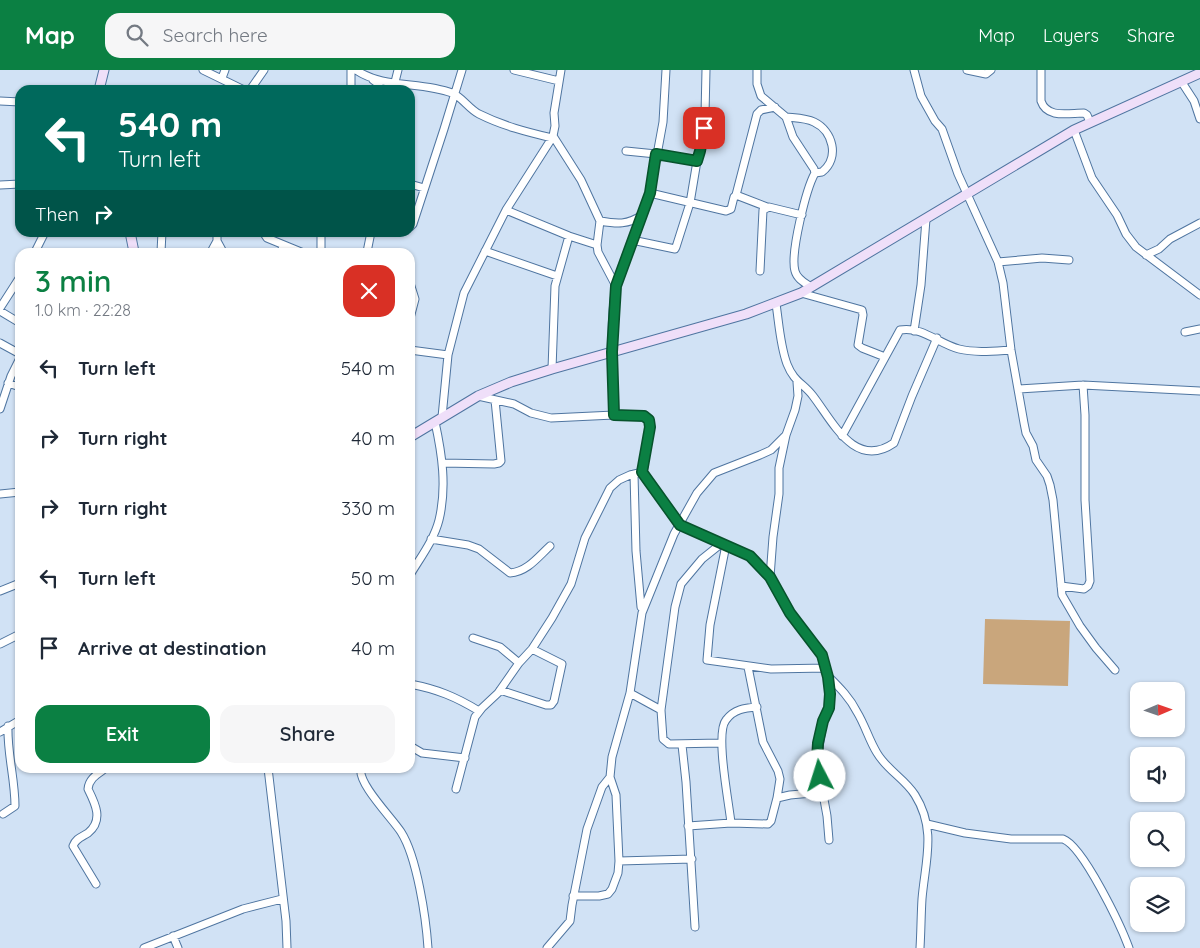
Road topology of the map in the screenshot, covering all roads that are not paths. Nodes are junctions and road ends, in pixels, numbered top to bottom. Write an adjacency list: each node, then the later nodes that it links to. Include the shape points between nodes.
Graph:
1 (104, 70): 23 (street)
2 (203, 70): 20 (street)
3 (225, 70): 20 (street)
4 (264, 70): 25 (street)
5 (351, 70): 26 (street)
6 (356, 70): 19 (street)
7 (398, 70): 29 (street)
8 (462, 70): 31 (street)
9 (514, 70): 21 (street)
10 (561, 70): 21 (street)
11 (666, 70): 41 (street, via 663,122)
12 (706, 70): 42 (street, via 705,120)
13 (757, 70): 34 (street, via 758,90)
14 (914, 70): 49 (street, via 920,96 942,129)
15 (967, 70): 16 (street, via 986,74)
16 (991, 70)
17 (1041, 70): 37 (street, via 1042,106 1056,114 1084,113)
18 (1200, 73): 22 (street)
19 (366, 76): 27 (street); 28 (street)
20 (222, 78): 24 (street)
21 (559, 81): 39 (street)
22 (1181, 81): 36 (street); 37 (street)
23 (101, 85)
24 (235, 85)
25 (254, 85)
26 (352, 85)
27 (379, 85)
28 (388, 85)
29 (394, 85)
30 (415, 87): 31 (street, via 430,87)
31 (454, 94): 39 (street, via 479,113 513,128); 47 (street)
32 (0, 101): 33 (street)
33 (15, 102)
34 (775, 107): 35 (street); 50 (street, via 757,114)
35 (786, 117): 43 (street, via 793,137); 43 (street, via 814,122 829,137 833,154 831,163 822,172)
36 (1200, 119)
37 (1090, 122): 38 (street)
38 (1074, 130): 49 (street); 72 (street, via 1092,178 1126,234)
39 (553, 137): 53 (street); 58 (street, via 582,180)
40 (626, 151): 41 (street)
41 (656, 154): 42 (street); 48 (street)
42 (697, 161): 51 (street)
43 (815, 172): 55 (street)
44 (15, 184): 45 (street)
45 (0, 185)
46 (415, 185): 47 (street)
47 (424, 188): 56 (street)
48 (650, 193): 51 (street); 54 (street)
49 (968, 194): 57 (street); 74 (street)
50 (736, 195): 51 (street, via 729,211); 52 (street)
51 (690, 203): 64 (street, via 675,248)
52 (767, 207): 55 (street); 75 (street, via 763,210)
53 (506, 210): 60 (street); 71 (street)
54 (642, 215): 58 (street, via 628,223); 64 (street)
55 (802, 215): 79 (street, via 794,269 799,278)
56 (415, 217)
57 (926, 219): 79 (street); 86 (street)
58 (600, 221): 66 (street)
59 (1200, 223): 72 (street)
60 (569, 236): 66 (street); 76 (street)
61 (43, 237): 67 (street)
62 (217, 237): 65 (street)
63 (266, 237): 70 (street)
64 (632, 240): 78 (street)
65 (217, 241): 68 (street); 69 (street)
66 (597, 245): 78 (street)
67 (37, 248)
68 (213, 248)
69 (221, 248)
70 (281, 248)
71 (484, 251): 76 (street); 94 (street, via 460,304)
72 (1146, 255): 81 (street)
73 (1069, 260): 74 (street, via 1042,258)
74 (998, 262): 90 (street)
75 (760, 270)
76 (557, 276): 97 (street)
77 (15, 285): 83 (street)
78 (616, 286): 93 (street)
79 (811, 287): 80 (street)
80 (801, 293): 82 (street); 95 (street, via 862,310 858,345)
81 (1200, 295)
82 (776, 304): 93 (street); 98 (street, via 787,363)
83 (0, 310): 84 (street)
84 (15, 320)
85 (1200, 329): 87 (street)
86 (914, 330): 88 (street); 95 (street, via 900,330)
87 (1185, 332)
88 (937, 338): 90 (street, via 965,350); 111 (street, via 894,443 878,451 867,451)
89 (0, 343): 91 (street)
90 (1011, 350): 102 (street)
91 (15, 351)
92 (415, 351): 94 (street)
93 (612, 352): 97 (street); 107 (street)
94 (448, 355): 108 (street)
95 (885, 357): 111 (street)
96 (15, 368): 99 (street)
97 (552, 369): 104 (street)
98 (797, 382): 110 (street, via 798,396); 111 (street, via 811,394)
99 (8, 383): 101 (street); 106 (street)
100 (1083, 384): 102 (street); 103 (street); 124 (street, via 1090,581 1084,589)
101 (15, 385)
102 (1018, 389): 124 (street, via 1026,433 1036,460 1047,476 1053,500)
103 (1200, 391)
104 (478, 396): 105 (street); 108 (street)
105 (495, 400): 107 (street, via 551,418); 112 (street, via 501,461 494,464)
106 (0, 410)
107 (614, 415): 113 (street, via 644,416 649,420)
108 (438, 419): 109 (street); 112 (street)
109 (415, 434)
110 (786, 435): 117 (street, via 770,450 714,473); 122 (street, via 779,468)
111 (842, 436)
112 (443, 463): 118 (street, via 438,521)
113 (642, 472): 114 (street); 117 (street)
114 (634, 474): 126 (street); 130 (street, via 610,488 585,538 571,584)
115 (15, 492): 116 (street)
116 (0, 494)
117 (680, 525): 119 (street); 126 (street)
118 (430, 539): 120 (street, via 479,548 510,573 524,570); 121 (street)
119 (724, 544): 122 (street, via 750,556); 132 (street, via 706,658 708,662); 140 (street, via 702,559 681,584)
120 (550, 546)
121 (415, 566)
122 (770, 577): 133 (street, via 790,613 822,655)
123 (15, 585): 125 (street)
124 (1060, 586): 134 (street, via 1080,626)
125 (0, 591)
126 (642, 613): 138 (street)
127 (15, 636): 129 (street)
128 (473, 638): 131 (street, via 500,647)
129 (0, 644)
130 (532, 649): 131 (street); 137 (street, via 562,664 551,705)
131 (519, 663): 137 (street)
132 (748, 667): 133 (street); 139 (street)
133 (826, 668): 135 (street)
134 (1115, 670)
135 (828, 677): 154 (street, via 829,708 823,721 817,761); 158 (street, via 849,698 885,765 915,795)
136 (415, 685): 141 (street, via 457,697)
137 (500, 690): 141 (street)
138 (630, 694): 140 (street); 152 (street, via 612,757)
139 (757, 708): 145 (street, via 741,709 726,719 722,726); 155 (street, via 763,742 780,779)
140 (661, 710): 146 (street, via 663,739 669,744)
141 (479, 711): 148 (street)
142 (15, 723): 143 (street)
143 (8, 726): 144 (street); 156 (street, via 15,806)
144 (0, 732)
145 (721, 744): 146 (street); 157 (street)
146 (682, 745): 159 (street)
147 (415, 748): 148 (street, via 427,754)
148 (465, 758): 153 (street)
149 (100, 773): 163 (street, via 88,784 98,812 95,825 73,846)
150 (269, 773): 165 (street)
151 (361, 773): 171 (street, via 372,795 401,832 411,854 424,911)
152 (610, 777): 162 (street, via 616,795); 164 (street, via 602,787 587,830)
153 (456, 789)
154 (823, 792): 155 (street); 160 (street)
155 (777, 798): 157 (street, via 770,823)
156 (3, 814)
157 (731, 823): 159 (street)
158 (927, 824): 173 (street, via 929,838); 174 (street, via 1011,839 1068,841 1106,896)
159 (688, 826): 161 (street)
160 (828, 840)
161 (692, 859): 162 (street); 166 (street)
162 (619, 861): 164 (street, via 618,872 608,894)
163 (96, 884)
164 (573, 896): 172 (street, via 570,921)
165 (282, 899): 167 (street, via 243,909); 170 (street)
166 (695, 927)
167 (174, 936): 168 (street); 169 (street)
168 (144, 948)
169 (178, 948)
170 (287, 948)
171 (428, 948)
172 (547, 948)
173 (920, 948)
174 (1129, 948)

